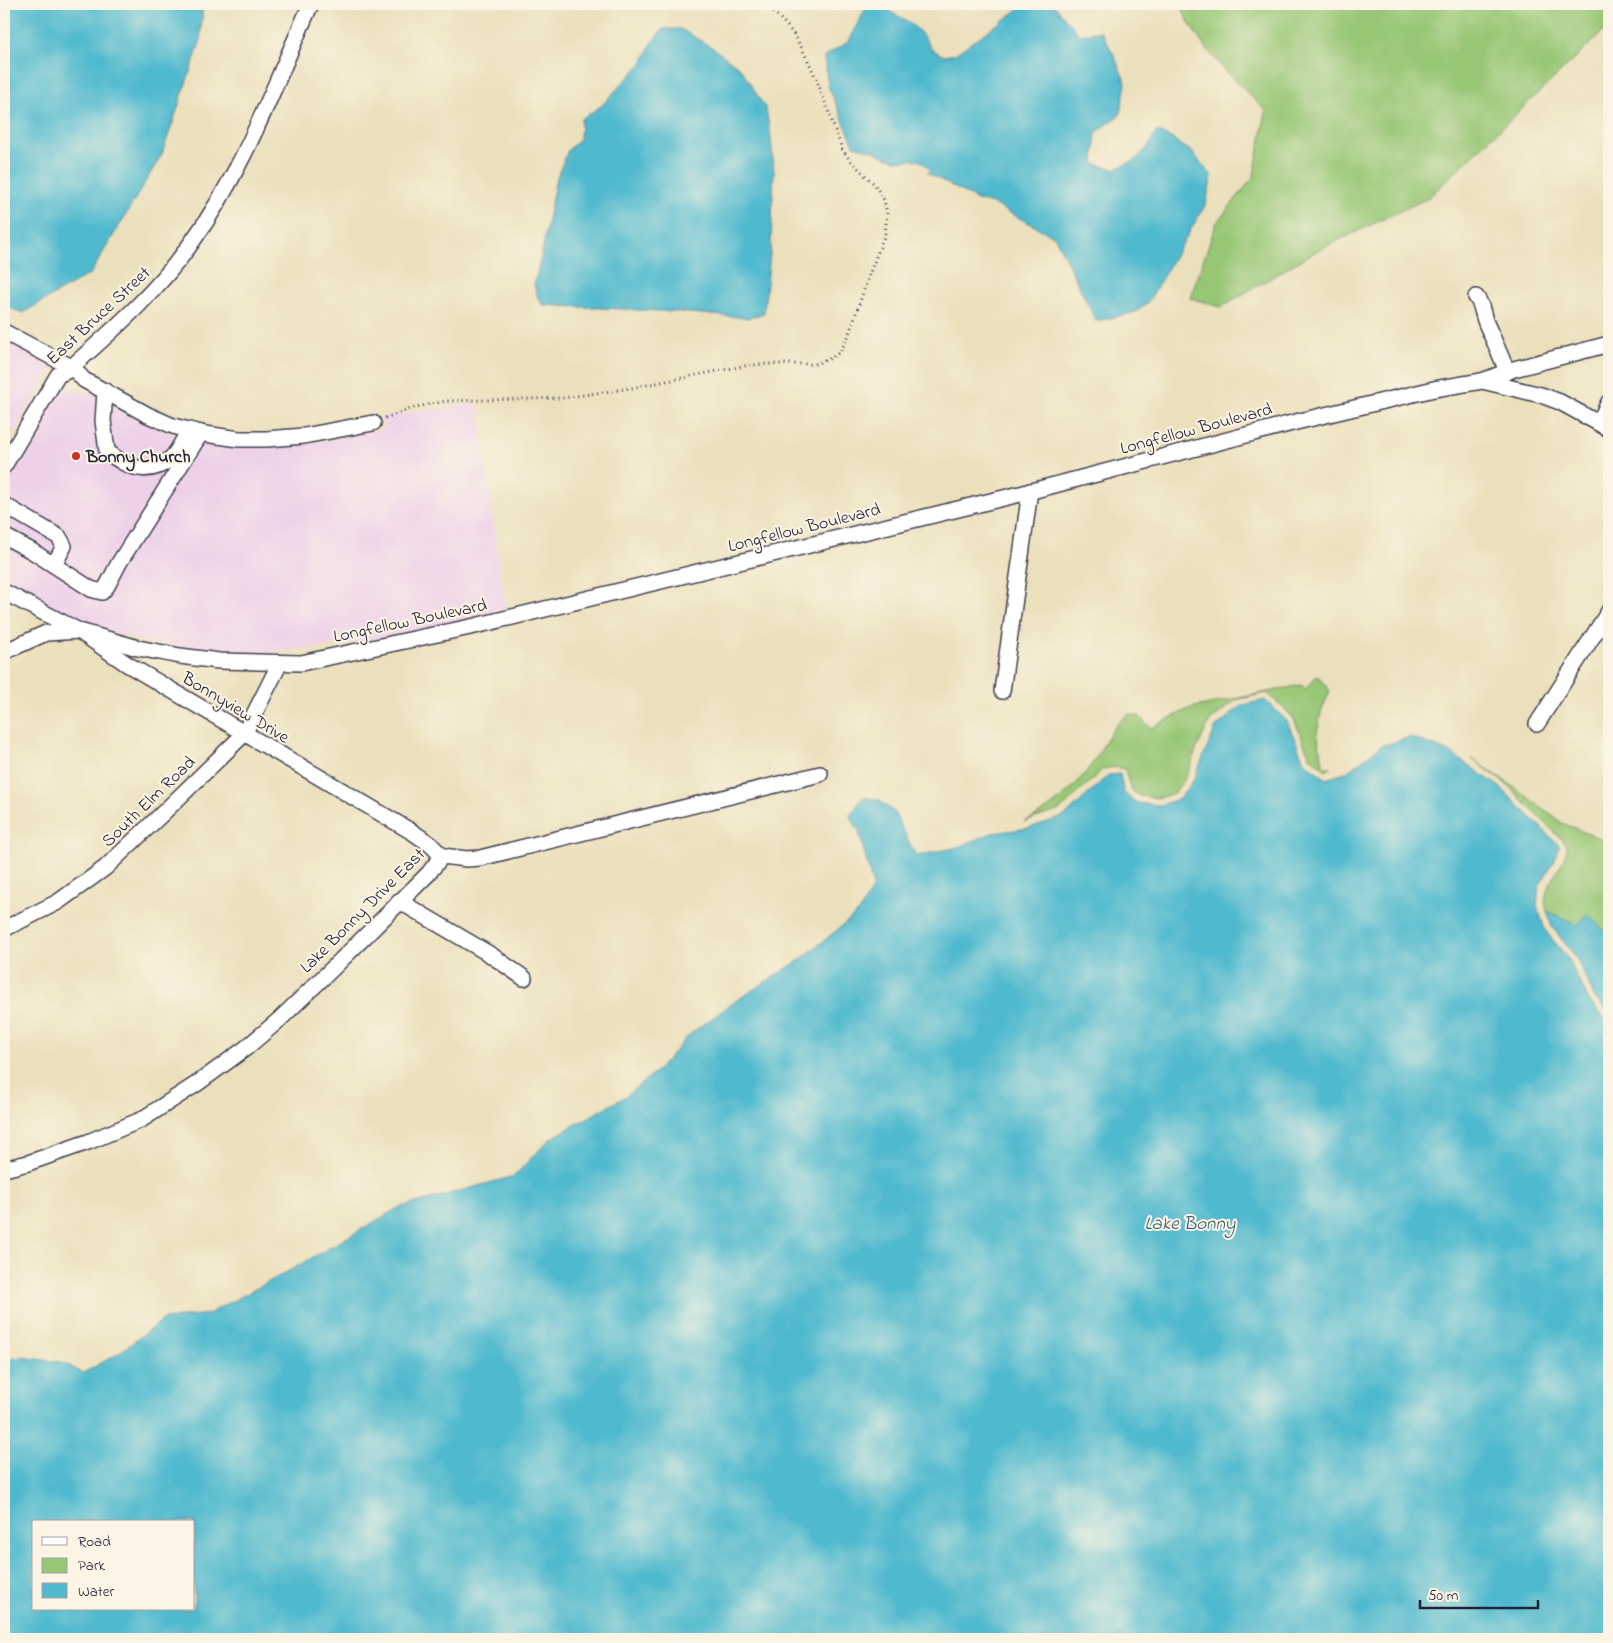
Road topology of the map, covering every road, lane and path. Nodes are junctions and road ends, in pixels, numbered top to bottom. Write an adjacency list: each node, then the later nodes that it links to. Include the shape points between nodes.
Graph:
1 (311, 4): 6 (street, East Bruce Street, via 229,183 192,242 128,317)
2 (764, 4): 11 (path, via 780,17 796,38 842,149 875,185 887,213 885,234 840,352 816,364 743,366 564,398 446,401 416,407)
3 (1476, 297): 7 (street)
4 (4, 332): 6 (street)
5 (1609, 344): 7 (street)
6 (73, 368): 9 (street, via 84,380); 14 (street, East Bruce Street, via 58,375)
7 (1507, 372): 8 (street)
8 (1482, 382): 12 (street, Longfellow Boulevard, via 1541,395); 15 (street, Longfellow Boulevard, via 1434,389 1296,422)
9 (105, 391): 13 (street, via 148,415); 13 (street, via 103,421 107,451 135,469 154,467 171,459)
10 (1609, 402): 12 (street)
11 (373, 423): 13 (street, via 304,436 267,439 239,439)
12 (1604, 425)
13 (195, 431): 18 (street, via 102,592 91,589)
14 (4, 466)
15 (1030, 491): 23 (street, Longfellow Boulevard, via 420,639 301,663); 24 (street)
16 (4, 505): 18 (street, via 59,538 64,546)
17 (4, 536): 18 (street)
18 (54, 565)
19 (4, 592): 21 (street, Longfellow Boulevard)
20 (1609, 611): 25 (street)
21 (79, 631): 22 (street, via 46,633); 23 (street, Longfellow Boulevard, via 180,656); 26 (street, Bonnyview Drive, via 127,664)
22 (4, 652)
23 (280, 663): 26 (street, South Elm Road)
24 (1002, 691)
25 (1537, 724)
26 (244, 734): 28 (street, Bonnyview Drive, via 414,833); 30 (street, South Elm Road, via 105,868 58,902)
27 (820, 774): 28 (street, Lake Bonny Drive East, via 480,858)
28 (442, 856): 29 (street, Lake Bonny Drive East)
29 (399, 902): 31 (street, via 491,955); 32 (street, Lake Bonny Drive East, via 280,1019 198,1084 141,1120 88,1142)
30 (4, 929)
31 (524, 978)
32 (4, 1168)

